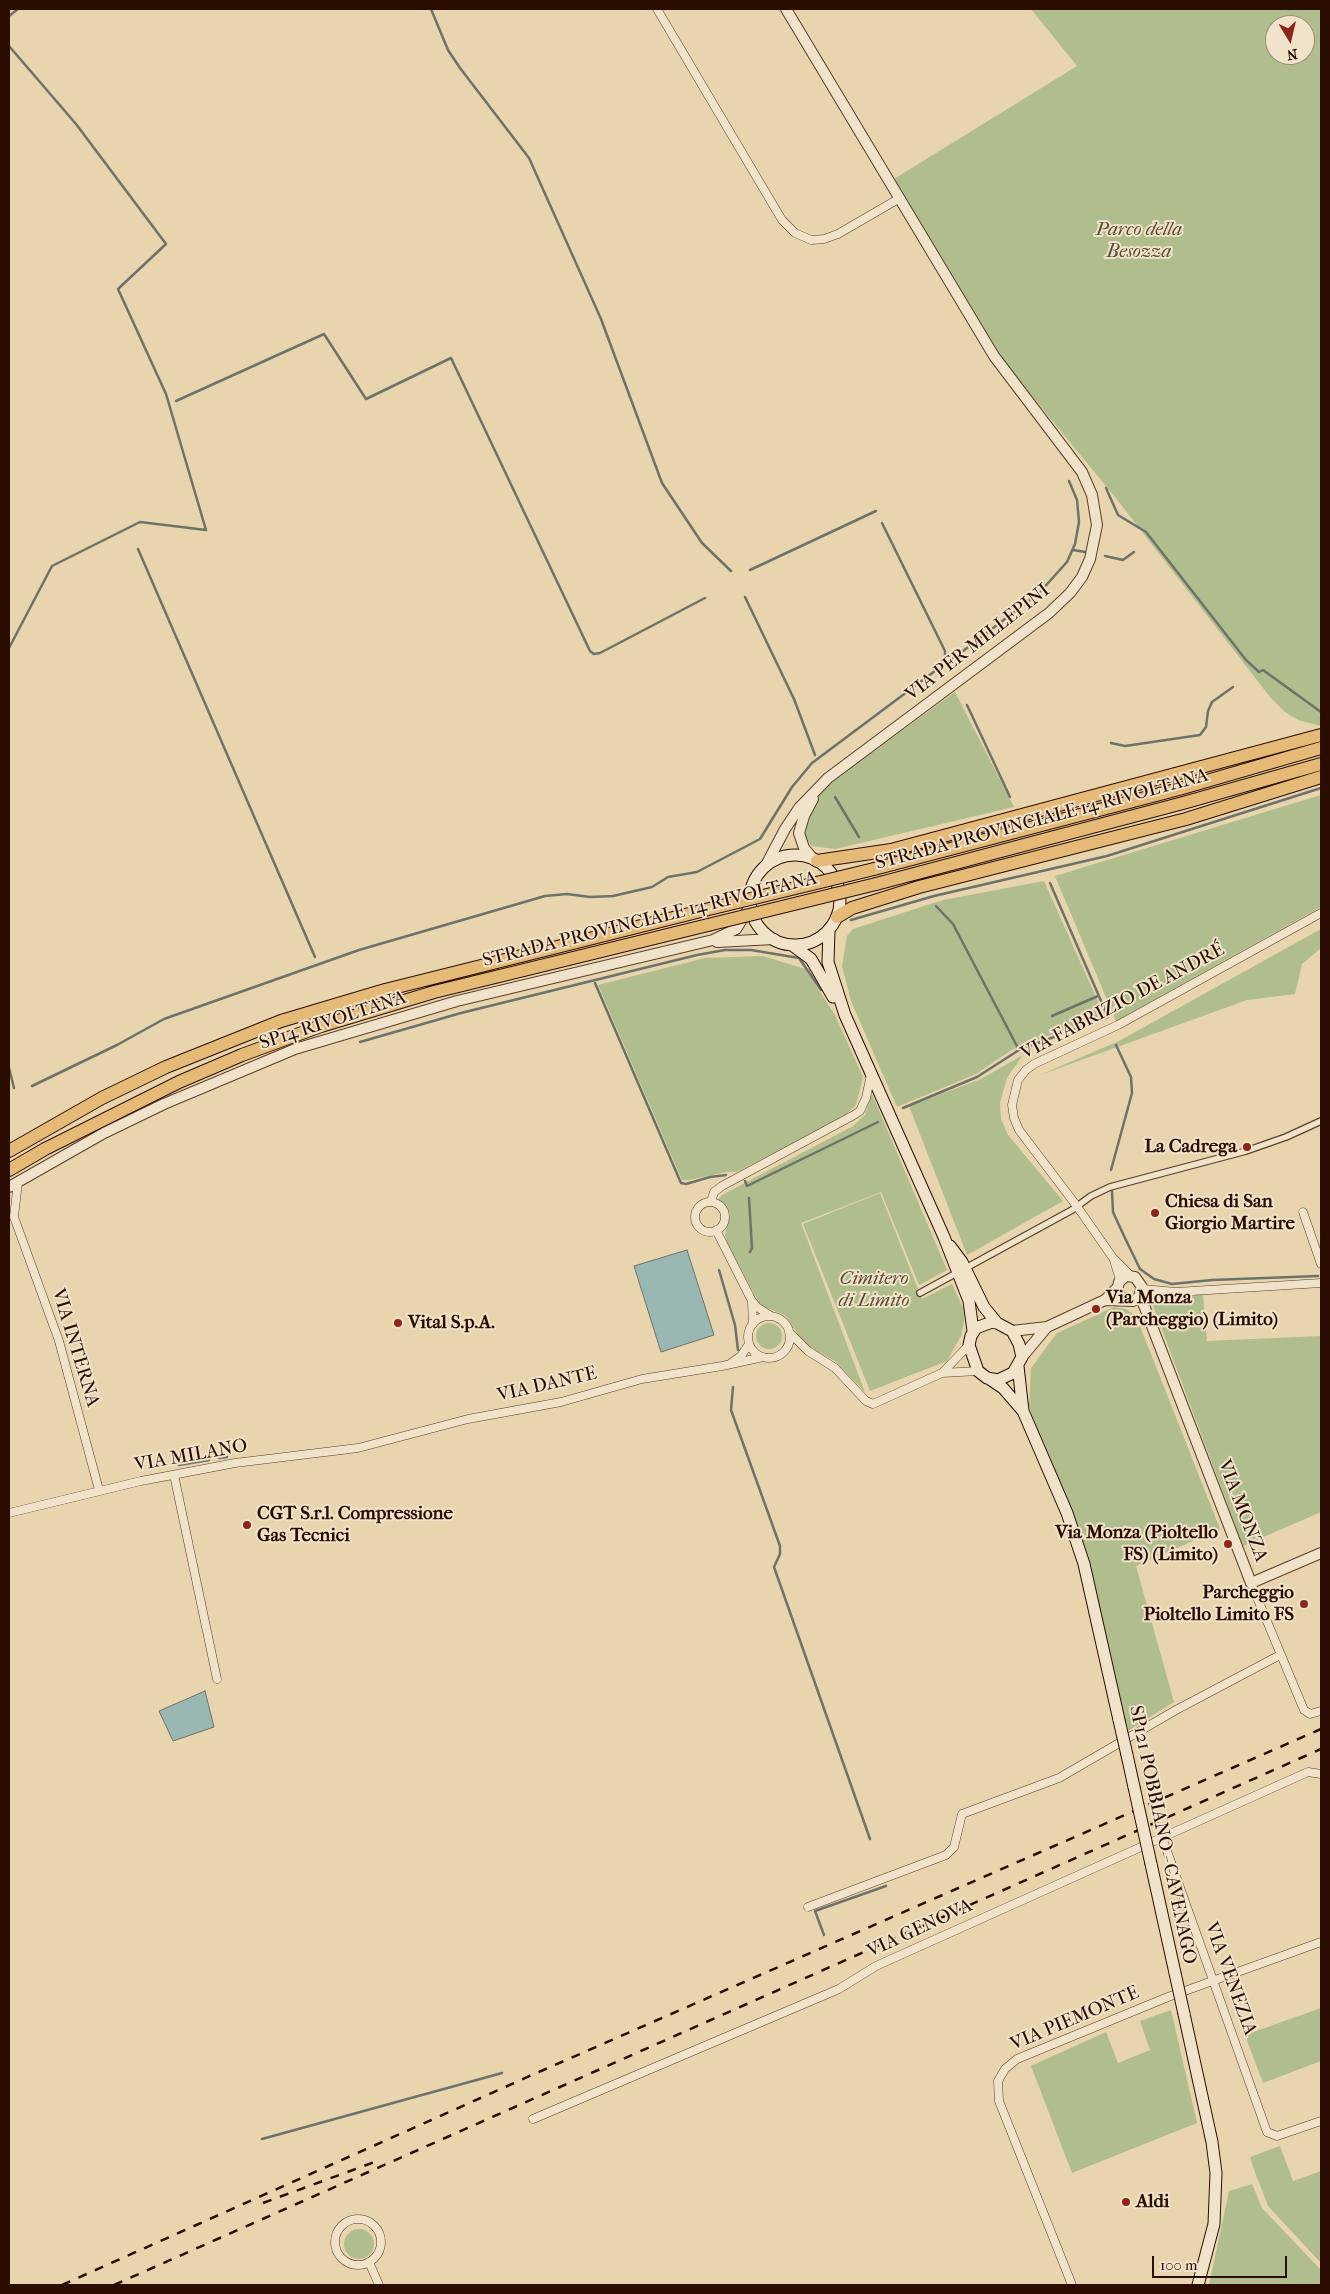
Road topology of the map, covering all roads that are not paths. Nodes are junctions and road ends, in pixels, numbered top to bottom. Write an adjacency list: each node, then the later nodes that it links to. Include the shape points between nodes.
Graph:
1 (657, 9): 3 (street, via 782,220 795,233 811,240 824,239)
2 (786, 9): 3 (street, VIA PER MILLEPINI)
3 (900, 198): 8 (street, VIA PER MILLEPINI, via 994,356 1085,476 1096,514 1096,535 1092,554 1076,586 1049,613)
4 (1321, 735): 9 (highway, via 891,850)
5 (1321, 748): 21 (highway, STRADA PROVINCIALE 14 RIVOLTANA, bridge, via 874,869 385,990 281,1022 166,1067 102,1098)
6 (1321, 764): 22 (highway, STRADA PROVINCIALE 14 RIVOLTANA, bridge, via 876,884 434,992 321,1026 179,1082)
7 (1321, 777): 13 (highway, via 1186,819 919,888 849,909)
8 (819, 786): 9 (street, VIA PER MILLEPINI, via 799,833 802,845); 10 (street, VIA PER MILLEPINI, via 801,805)
9 (816, 860): 10 (main road, via 789,856); 13 (main road, via 830,871 839,888)
10 (765, 867): 11 (main road, SP14 RIVOLTANA, via 754,883)
11 (751, 906): 15 (main road, SP14 RIVOLTANA, via 759,926); 17 (street, SP14 RIVOLTANA, via 731,933)
12 (1321, 913): 25 (street, VIA FABRIZIO DE ANDRÉ, via 1118,1025 1034,1064 1022,1075 1012,1100 1015,1122 1022,1136)
13 (837, 917): 14 (main road)
14 (829, 930): 16 (main road, via 812,942); 18 (main road, via 828,962)
15 (774, 939): 16 (main road, SP14 RIVOLTANA); 17 (street, SP14 RIVOLTANA)
16 (792, 945): 18 (main road, via 814,963)
17 (688, 946): 23 (street, SP14 RIVOLTANA, via 457,1001 295,1049 164,1104 104,1133)
18 (845, 1015): 19 (main road)
19 (871, 1072): 24 (street, via 860,1111 717,1188); 31 (main road)
20 (1321, 1121): 25 (street, via 1246,1151 1127,1180)
21 (9, 1151)
22 (9, 1170)
23 (13, 1185): 27 (street, VIA INTERNA)
24 (711, 1202): 28 (street, via 724,1214 722,1225); 28 (street, via 698,1208 695,1219 703,1230)
25 (1076, 1205): 29 (street); 31 (street)
26 (1303, 1212): 30 (street)
27 (11, 1216): 59 (street, VIA INTERNA, via 59,1341)
28 (716, 1230): 38 (street)
29 (1113, 1258): 32 (street); 33 (street)
30 (1321, 1264)
31 (961, 1271): 35 (street); 40 (main road); 43 (main road, via 972,1311)
32 (1131, 1276): 33 (street); 36 (street, via 1140,1281)
33 (1119, 1284): 36 (street); 37 (street)
34 (1321, 1284): 36 (street)
35 (920, 1293)
36 (1135, 1296): 37 (street); 62 (street, VIA MONZA, via 1145,1310)
37 (1105, 1300): 42 (street)
38 (752, 1301): 39 (street); 41 (street)
39 (772, 1316): 41 (street); 45 (street, via 782,1321)
40 (997, 1323): 43 (main road, via 983,1324); 44 (main road)
41 (753, 1324): 46 (street, via 748,1334)
42 (1047, 1327): 44 (street); 51 (street)
43 (973, 1331): 47 (main road)
44 (1012, 1331): 51 (main road, via 1019,1344)
45 (789, 1332): 48 (street); 49 (street)
46 (749, 1344): 50 (street); 52 (street, via 741,1356)
47 (969, 1345): 53 (main road); 54 (street)
48 (785, 1350): 49 (street); 50 (street, via 776,1357)
49 (808, 1351): 54 (street, via 836,1368 866,1401 873,1404)
50 (763, 1357): 52 (street, VIA DANTE)
51 (1020, 1362): 55 (main road, via 1007,1378); 56 (main road, SP121 POBBIANO - CAVENAGO)
52 (722, 1366): 57 (street, VIA DANTE, via 642,1379 561,1402 468,1419)
53 (978, 1371): 54 (street); 55 (main road)
54 (942, 1374)
55 (991, 1380): 56 (main road, SP121 POBBIANO - CAVENAGO, via 1003,1388)
56 (1023, 1411): 74 (main road, SP121 POBBIANO - CAVENAGO, bridge, via 1081,1552 1212,2142 1216,2173 1214,2224)
57 (381, 1443): 58 (street, VIA MILANO, via 235,1463)
58 (174, 1475): 59 (street, VIA MILANO); 64 (street)
59 (99, 1490): 60 (street, VIA MILANO)
60 (9, 1513)
61 (1321, 1554): 62 (street)
62 (1251, 1583): 63 (street, VIA MONZA)
63 (1280, 1654): 65 (street, VIA MONZA, via 1304,1710 1310,1714); 68 (street, via 1059,1778 962,1814 955,1845 946,1855)
64 (217, 1679)
65 (1320, 1712)
66 (1321, 1774): 67 (street, VIA GENOVA, via 1308,1772)
67 (1162, 1837): 70 (street, VIA VENEZIA); 71 (street, VIA GENOVA, via 876,1966 839,1989)
68 (808, 1906)
69 (1321, 1942): 70 (street, VIA PIEMONTE)
70 (1214, 1980): 72 (street, VIA VENEZIA, via 1267,2132 1277,2136); 76 (street, VIA PIEMONTE, via 1017,2060 1007,2066 999,2078 999,2100)
71 (533, 2118)
72 (1321, 2121)
73 (369, 2262): 73 (street, via 375,2258 381,2244 378,2230 367,2220 359,2218 345,2223 335,2242 341,2256 354,2264); 75 (street)
74 (1198, 2282)
75 (379, 2285)
76 (1072, 2285)

